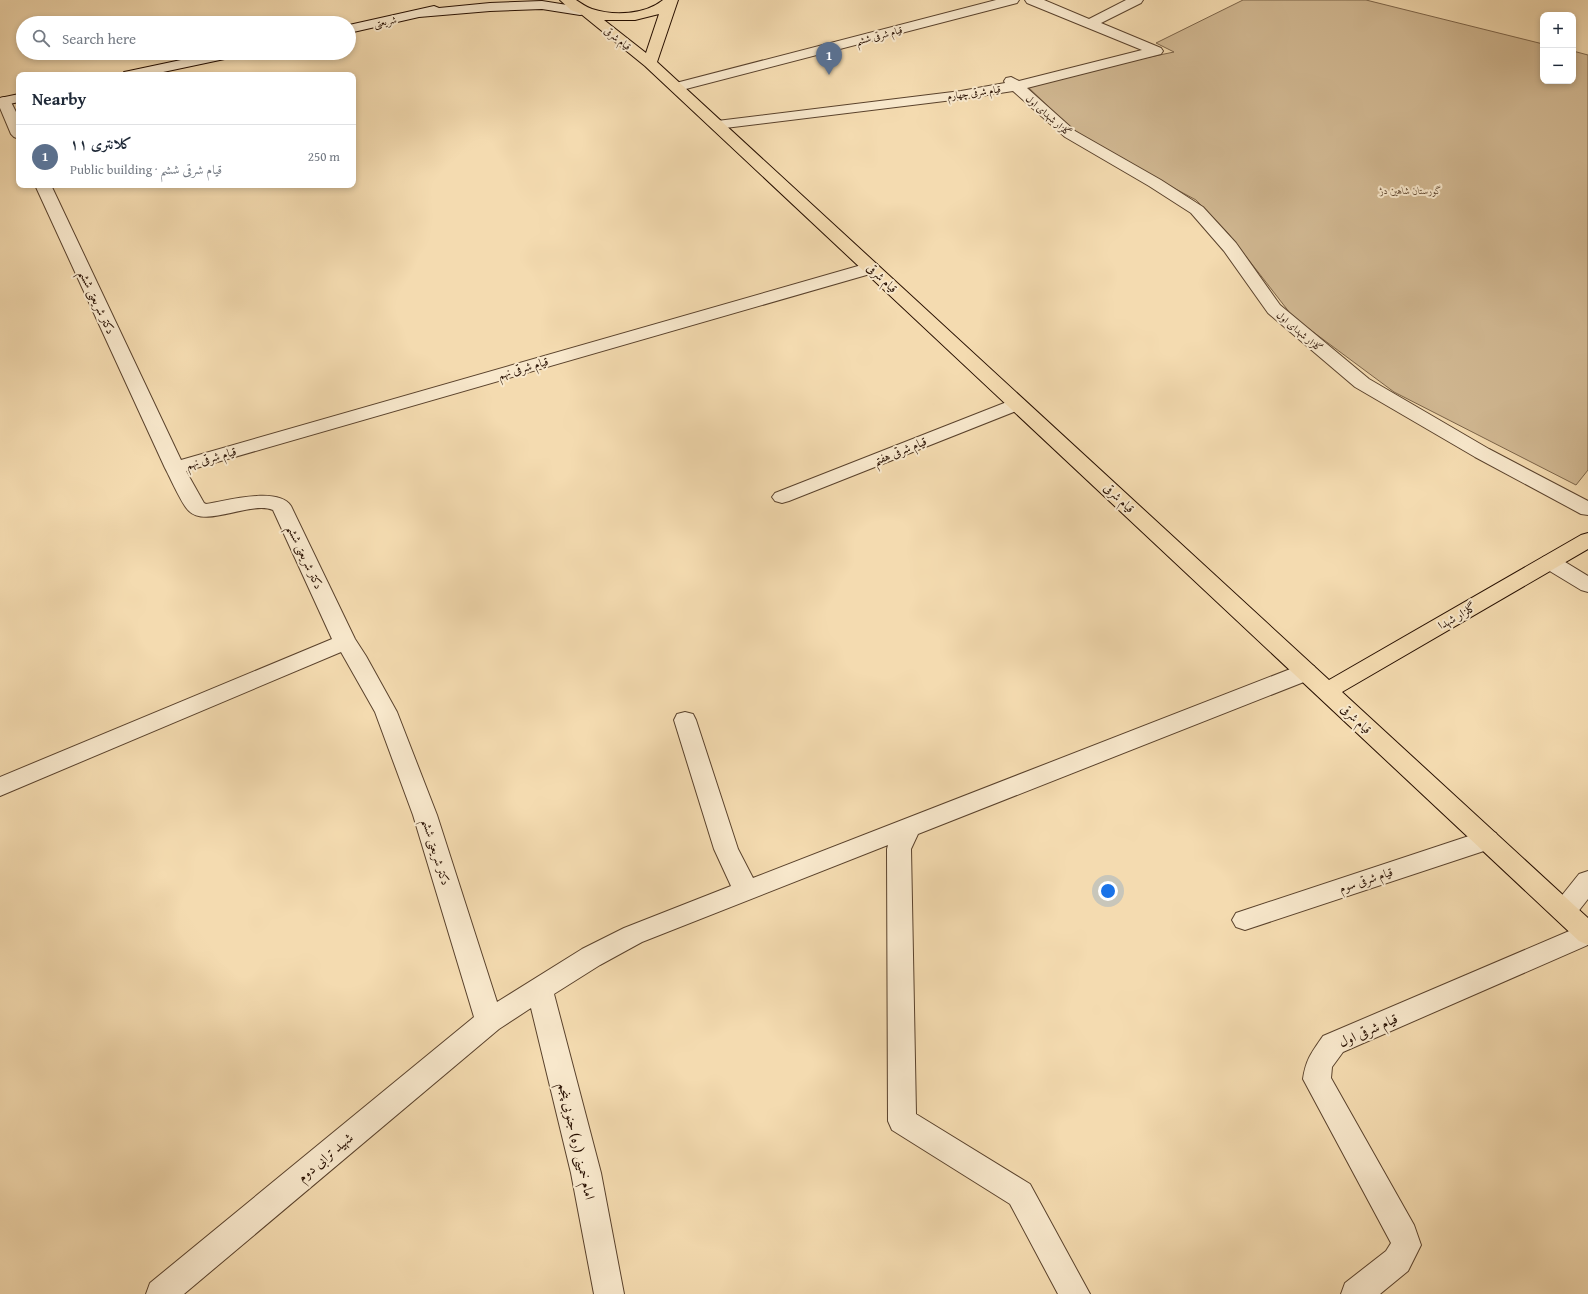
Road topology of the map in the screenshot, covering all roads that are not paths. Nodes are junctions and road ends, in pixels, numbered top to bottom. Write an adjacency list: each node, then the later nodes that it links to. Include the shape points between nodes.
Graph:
1 (472, 0): 8 (street, شریعتی)
2 (567, 0): 7 (main road, قیام شرقی, via 572,6)
3 (1012, 0): 15 (street, قیام شرقی ششم)
4 (1032, 0): 9 (street)
5 (1136, 0): 9 (street)
6 (670, 1): 7 (main road, via 658,10 623,17); 12 (main road)
7 (584, 12): 8 (street, شریعتی, via 542,5); 12 (main road, قیام شرقی)
8 (421, 14): 10 (street, شریعتی)
9 (1089, 24): 14 (street, قیام شرقی چهارم, via 1156,51)
10 (356, 28)
11 (201, 60): 13 (street)
12 (650, 63): 15 (main road, قیام شرقی)
13 (143, 72)
14 (1013, 84): 18 (street, قیام شرقی چهارم, via 961,95); 25 (street, گلزار شهدای اول, via 1070,134 1197,210 1230,247 1274,309 1362,383 1482,453)
15 (677, 87): 18 (main road, قیام شرقی)
16 (16, 99): 17 (street)
17 (2, 102): 19 (street)
18 (717, 125): 21 (main road, قیام شرقی)
19 (16, 128)
20 (44, 188): 23 (street, دکتر شریعتی ششم)
21 (871, 268): 22 (main road, قیام شرقی); 23 (street, قیام شرقی نهم)
22 (1017, 404): 24 (street, قیام شرقی هفتم); 30 (main road, قیام شرقی)
23 (174, 468): 29 (street, دکتر شریعتی ششم, via 196,507 203,511 258,502 270,502 281,506)
24 (782, 497)
25 (1588, 509)
26 (1588, 540): 27 (main road, گلزار شهدا)
27 (1550, 562): 28 (street); 31 (main road, گلزار شهدا)
28 (1588, 585)
29 (345, 642): 33 (street); 42 (street, دکتر شریعتی ششم, via 386,712 425,815)
30 (1306, 672): 31 (main road, قیام شرقی); 34 (street, شهید ترابی دوم)
31 (1327, 691): 35 (main road, قیام شرقی)
32 (685, 720): 37 (street, via 726,849)
33 (0, 787)
34 (909, 827): 37 (street, شهید ترابی دوم); 45 (street, via 899,849 902,1121 1020,1194)
35 (1487, 840): 38 (main road, قیام شرقی); 39 (street, قیام شرقی سوم)
36 (1588, 881): 38 (street)
37 (746, 890): 41 (street, شهید ترابی دوم, via 633,935)
38 (1564, 911): 40 (main road, قیام شرقی)
39 (1245, 920)
40 (1588, 934): 46 (street, قیام شرقی اول, via 1334,1044 1319,1064 1317,1079 1406,1245 1397,1261)
41 (540, 989): 42 (street, شهید ترابی دوم); 44 (street, امام خمینی (ره) جنوبی پنجم, via 586,1173)
42 (489, 1020): 43 (street, شهید ترابی دوم)
43 (161, 1294)
44 (609, 1294)
45 (1076, 1294)
46 (1356, 1294)

